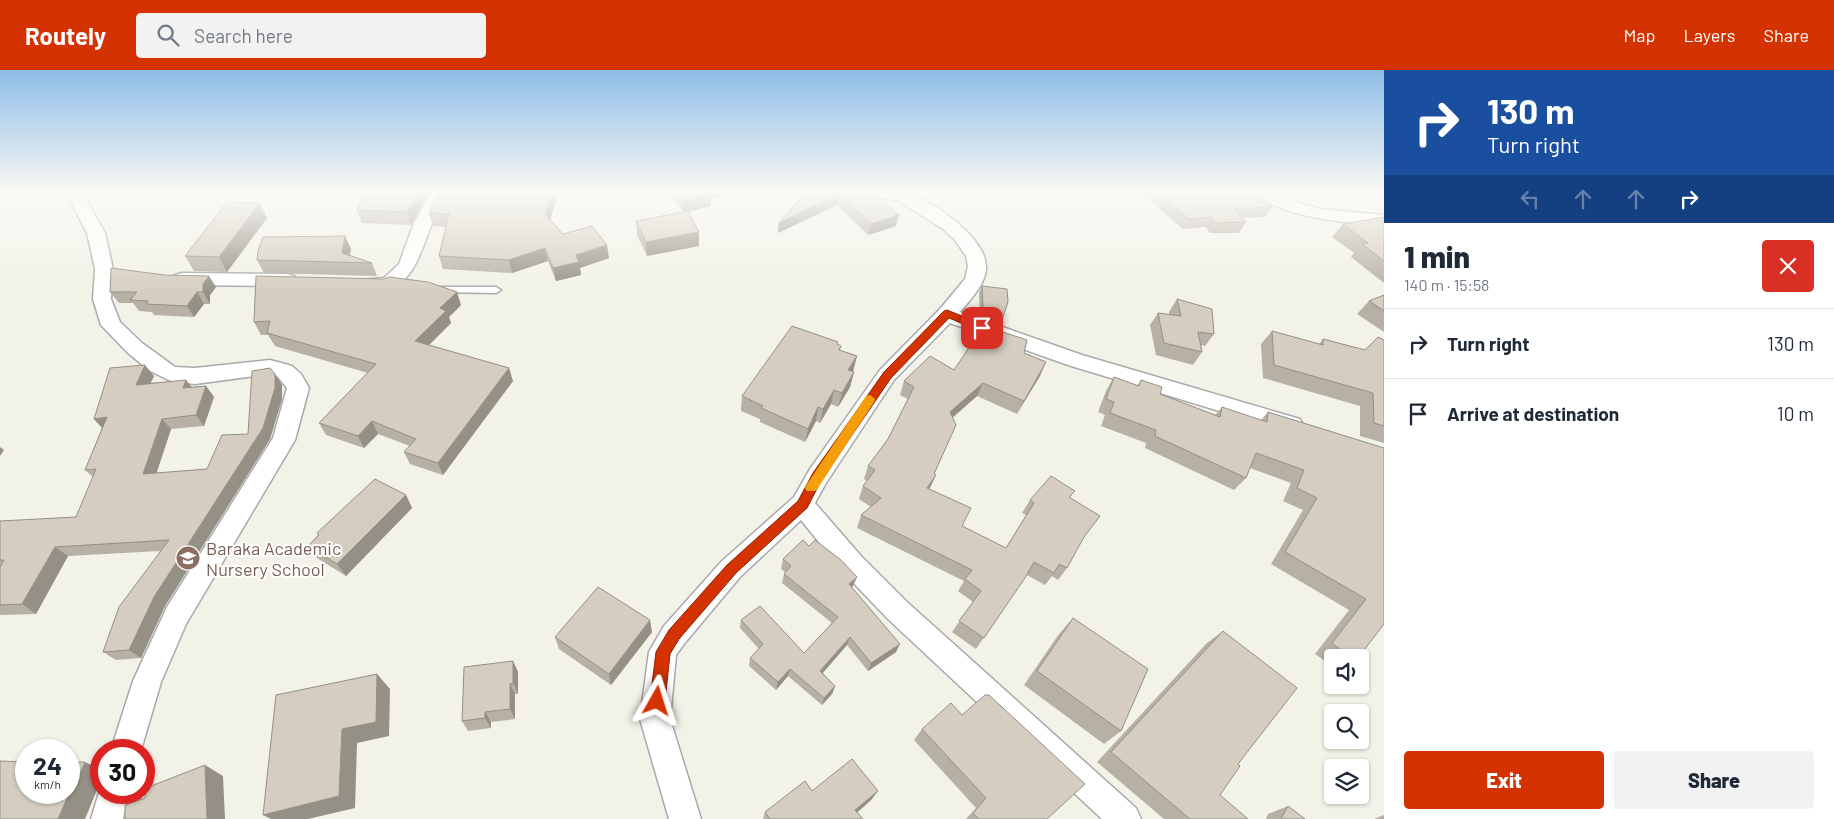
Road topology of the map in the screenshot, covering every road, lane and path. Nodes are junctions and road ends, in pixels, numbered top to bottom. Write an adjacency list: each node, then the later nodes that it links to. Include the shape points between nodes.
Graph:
1 (92, 226): 12 (street, via 113,271 102,299 111,325 157,366 172,374 194,376 270,367 285,371 294,378 298,388 284,440 176,616 147,681)
2 (422, 226): 6 (street, via 407,266 394,286)
3 (948, 226): 9 (street, via 963,237 974,254 977,266 972,283)
4 (165, 278): 5 (street)
5 (302, 280)
6 (345, 283)
7 (428, 290): 8 (lane)
8 (496, 290)
9 (947, 314): 10 (street, via 1070,358); 11 (street, via 888,375)
10 (1311, 431)
11 (802, 504): 15 (street, via 731,569 663,652 655,720); 16 (street, via 852,564 898,611)
12 (129, 739)
13 (111, 804): 14 (street)
14 (107, 819)
15 (685, 819)
16 (1125, 819)

